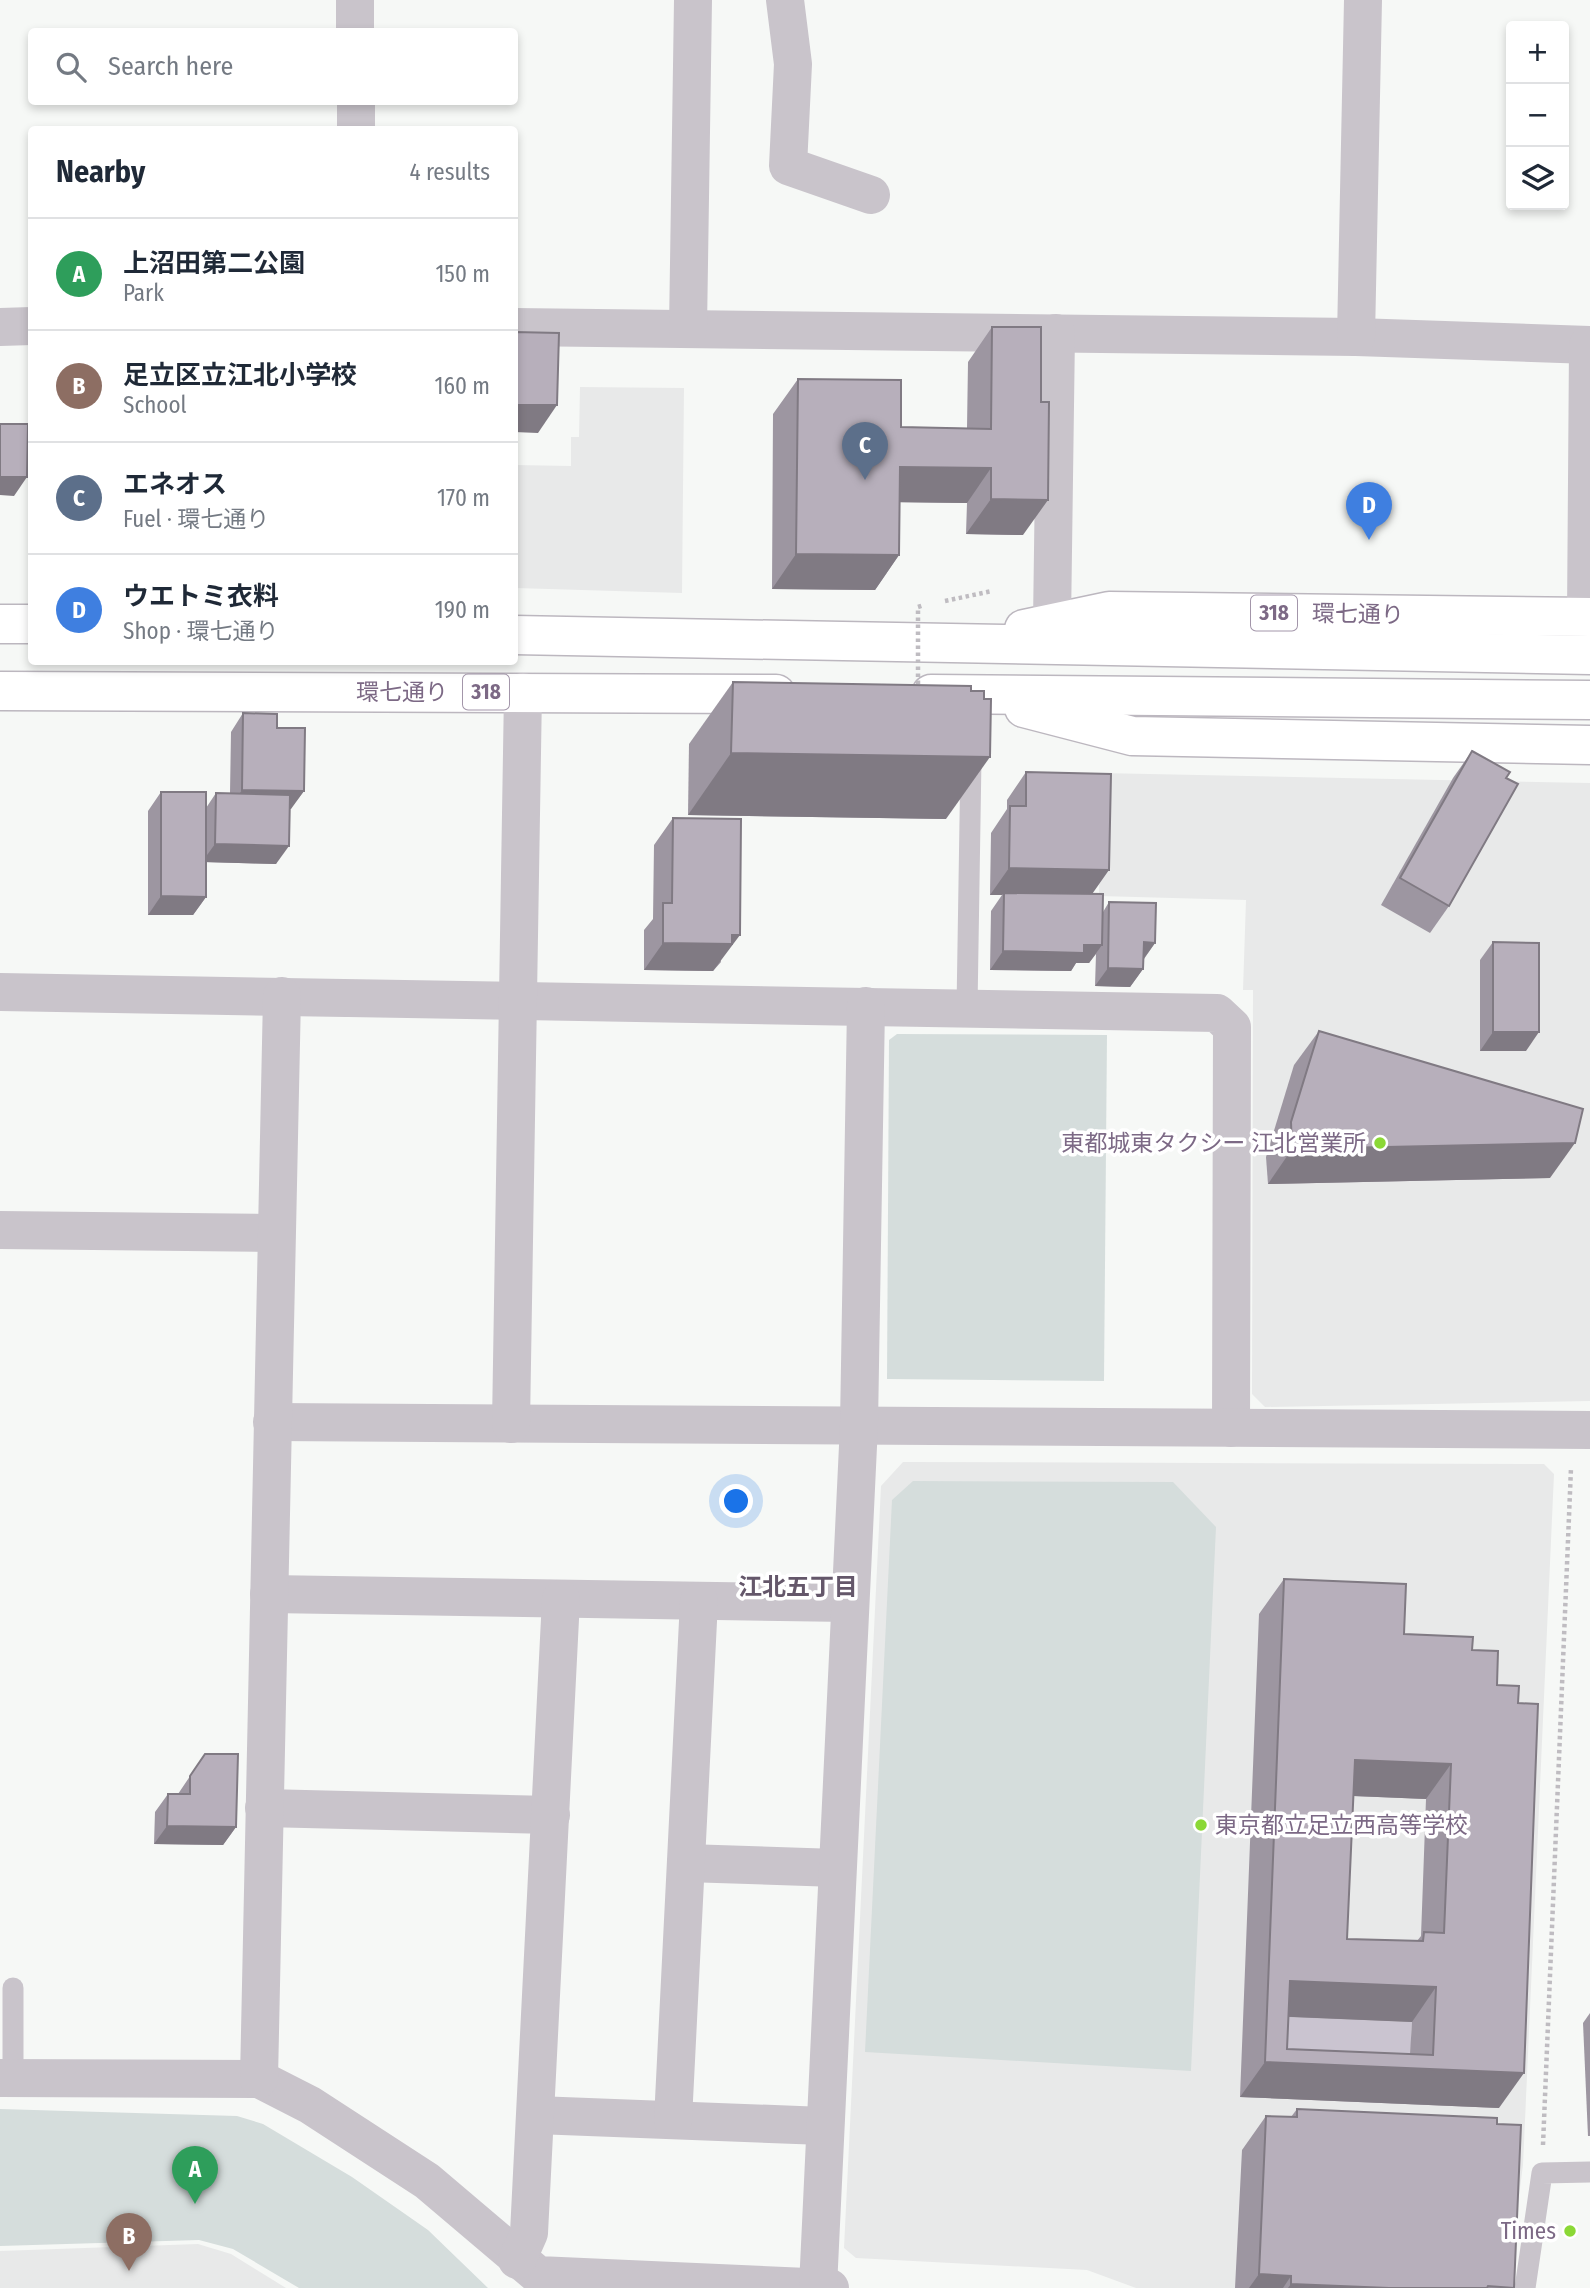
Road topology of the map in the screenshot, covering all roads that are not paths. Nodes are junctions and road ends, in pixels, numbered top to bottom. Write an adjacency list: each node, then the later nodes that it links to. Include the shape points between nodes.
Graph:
1 (355, 0): 5 (street)
2 (693, 0): 12 (street)
3 (785, 0): 8 (street, via 793,64 788,166)
4 (1363, 0): 14 (street)
5 (355, 28)
6 (356, 105): 7 (street)
7 (356, 126)
8 (872, 194)
9 (0, 327): 10 (street)
10 (28, 327)
11 (518, 327): 12 (street)
12 (688, 330): 13 (street)
13 (1056, 334): 14 (street); 17 (street)
14 (1356, 337): 15 (street)
15 (1589, 345): 16 (street)
16 (1588, 617): 17 (main road, 環七通り / 318, via 1109,611)
17 (1052, 623): 21 (main road, 環七通り / 318)
18 (0, 624): 19 (main road)
19 (28, 624)
20 (518, 635): 21 (main road, 環七通り / 318)
21 (960, 642): 22 (main road, 環七通り / 318)
22 (1590, 655)
23 (0, 691): 24 (main road, 環七通り / 318)
24 (523, 692): 25 (main road, 環七通り / 318); 33 (street)
25 (815, 694)
26 (905, 696): 28 (main road)
27 (1590, 700): 28 (main road, via 1348,696)
28 (971, 706): 30 (main road, via 1132,736)
29 (971, 742): 35 (lane)
30 (1590, 745)
31 (0, 992): 32 (street)
32 (282, 996): 33 (street); 37 (street)
33 (518, 1000): 34 (street); 39 (street)
34 (866, 1006): 35 (street); 40 (street)
35 (967, 1008): 41 (street, via 1217,1013 1232,1027)
36 (0, 1230): 37 (street)
37 (276, 1233): 38 (street)
38 (272, 1422): 39 (street); 43 (street)
39 (511, 1424): 40 (street)
40 (859, 1425): 41 (street); 46 (street)
41 (1231, 1428): 42 (street)
42 (1590, 1430)
43 (268, 1594): 44 (street); 47 (street)
44 (561, 1599): 45 (street); 48 (street)
45 (699, 1601): 46 (street); 49 (street)
46 (849, 1603): 50 (street)
47 (264, 1808): 48 (street); 53 (street)
48 (551, 1815): 54 (street)
49 (686, 1863): 50 (street); 55 (street)
50 (837, 1868): 56 (street)
51 (13, 1988): 52 (lane)
52 (7, 2079): 53 (street)
53 (259, 2079): 58 (street, via 310,2105 427,2181)
54 (536, 2115): 55 (street); 58 (street, via 528,2233)
55 (673, 2120): 56 (street)
56 (824, 2126): 60 (street)
57 (1590, 2172): 62 (lane, via 1542,2173)
58 (517, 2260): 59 (street, via 538,2276)
59 (668, 2286): 60 (street)
60 (818, 2287): 61 (street)
61 (830, 2288)
62 (1525, 2288)

